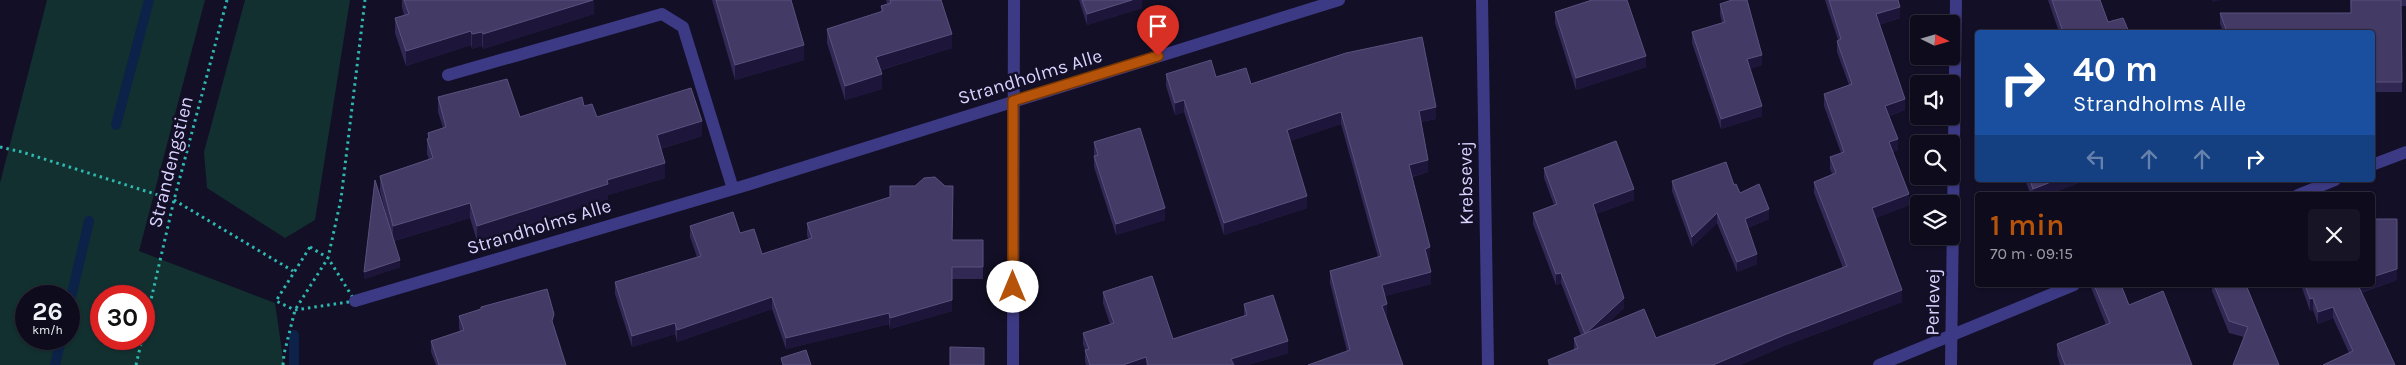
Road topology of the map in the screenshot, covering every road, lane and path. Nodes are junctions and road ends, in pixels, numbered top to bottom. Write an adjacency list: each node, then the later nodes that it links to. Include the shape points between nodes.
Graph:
1 (227, 0): 15 (path, Strandengstien)
2 (365, 0): 16 (path, via 341,200)
3 (1014, 0): 8 (street)
4 (1339, 0): 8 (street, Strandholms Alle)
5 (1482, 0): 27 (street, Krebsevej)
6 (1956, 0): 22 (street, Perlevej)
7 (448, 76): 13 (street, via 662,14 683,27)
8 (1013, 101): 13 (street, Strandholms Alle); 26 (street)
9 (0, 147): 15 (path)
10 (2406, 152): 11 (street)
11 (2375, 164)
12 (2330, 182): 14 (street)
13 (733, 189): 20 (street, Strandholms Alle)
14 (2305, 192)
15 (174, 200): 17 (path); 18 (path, Strandengstien)
16 (328, 258): 17 (path, via 310,246); 20 (path); 21 (path)
17 (293, 271): 21 (path, via 276,301)
18 (154, 285)
19 (2069, 287): 22 (street)
20 (355, 301): 21 (path)
21 (295, 310): 25 (path)
22 (1951, 335): 28 (street); 29 (street, Perlevej)
23 (139, 350): 24 (path)
24 (136, 365)
25 (284, 365)
26 (1013, 365)
27 (1488, 365)
28 (1878, 365)
29 (1951, 365)

